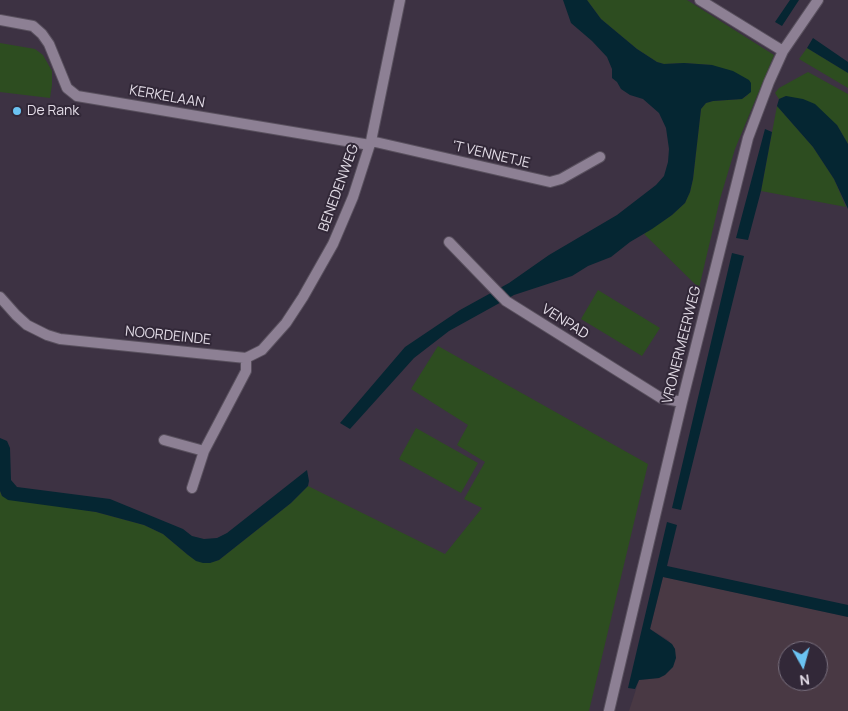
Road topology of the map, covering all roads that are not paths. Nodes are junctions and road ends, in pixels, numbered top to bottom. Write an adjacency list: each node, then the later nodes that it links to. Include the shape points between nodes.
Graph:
1 (400, 0): 6 (street, BENEDENWEG)
2 (700, 0): 5 (street)
3 (818, 0): 5 (street, VRONERMEERWEG)
4 (0, 20): 6 (street, KERKELAAN, via 32,26 42,34 67,88 77,96)
5 (783, 51): 11 (street, VRONERMEERWEG, via 748,138)
6 (370, 143): 7 (street, 'T VENNETJE, via 546,181 561,179); 10 (street, BENEDENWEG, via 346,216 320,268 286,323 262,350)
7 (600, 157)
8 (449, 242): 11 (street, VENPAD, via 506,301 661,398)
9 (0, 297): 10 (street, NOORDEINDE, via 27,325 60,340)
10 (246, 358): 13 (street, via 246,371)
11 (682, 402): 15 (street, VRONERMEERWEG)
12 (164, 440): 13 (street)
13 (204, 451): 14 (street)
14 (192, 488)
15 (609, 711)

